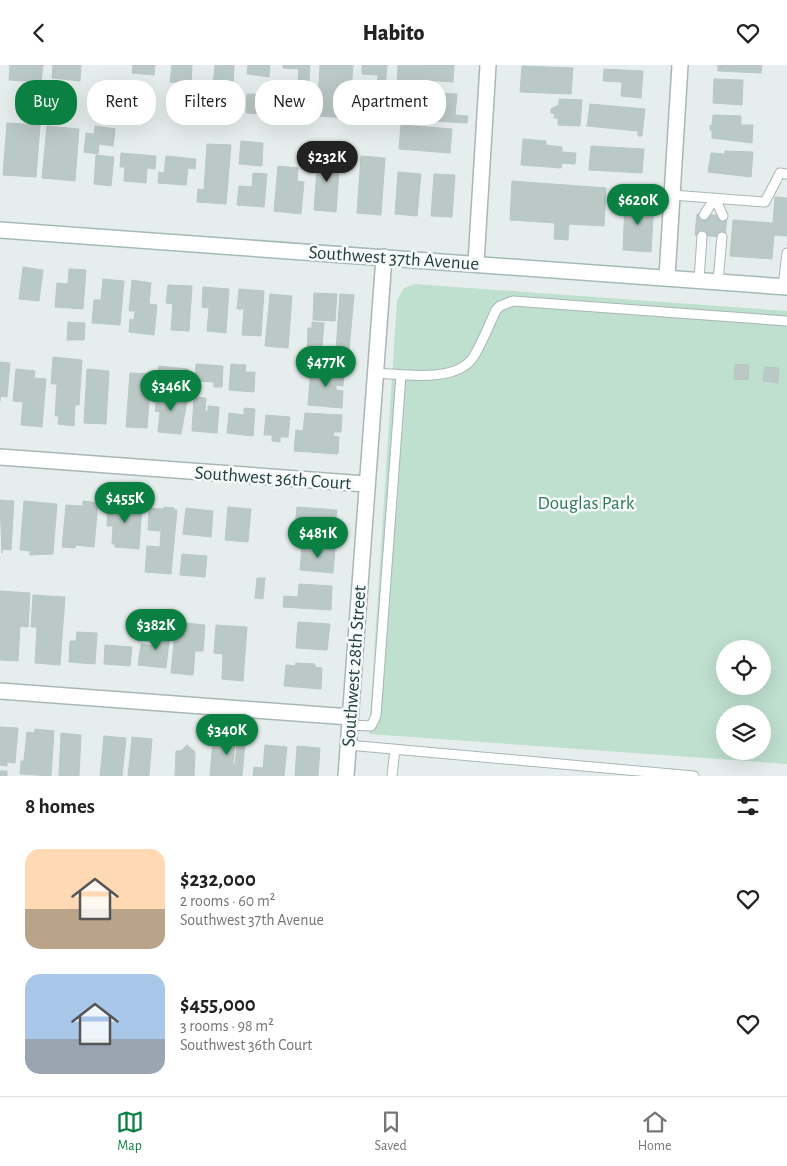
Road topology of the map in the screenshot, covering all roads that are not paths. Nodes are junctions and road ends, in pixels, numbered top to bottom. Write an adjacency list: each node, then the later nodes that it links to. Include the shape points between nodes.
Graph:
1 (488, 65): 13 (street)
2 (680, 65): 4 (street)
3 (783, 173): 5 (lane, via 765,202)
4 (672, 195): 5 (lane); 14 (street)
5 (715, 198): 6 (lane); 7 (lane)
6 (704, 215)
7 (723, 216)
8 (0, 230): 12 (street, Southwest 37th Avenue)
9 (702, 236): 15 (lane)
10 (722, 237): 16 (lane)
11 (787, 253): 17 (lane)
12 (384, 257): 13 (street, Southwest 37th Avenue); 19 (street, Southwest 28th Street)
13 (476, 263): 14 (street, Southwest 37th Avenue)
14 (667, 277): 15 (street, Southwest 37th Avenue)
15 (699, 280): 16 (street, Southwest 37th Avenue)
16 (718, 281): 17 (street, Southwest 37th Avenue)
17 (785, 287)
18 (787, 321): 20 (lane, via 513,301 496,310 474,357 460,369 443,374)
19 (375, 373): 20 (lane); 22 (street, Southwest 28th Street)
20 (401, 375): 24 (lane, via 376,716 371,726)
21 (0, 457): 22 (street, Southwest 36th Court)
22 (366, 484): 24 (street, Southwest 28th Street)
23 (0, 691): 24 (street)
24 (349, 721): 25 (street, Southwest 28th Street)
25 (348, 745): 26 (lane); 27 (street, Southwest 28th Street)
26 (394, 749): 28 (lane); 29 (lane)
27 (346, 776)
28 (392, 776)
29 (694, 776)

